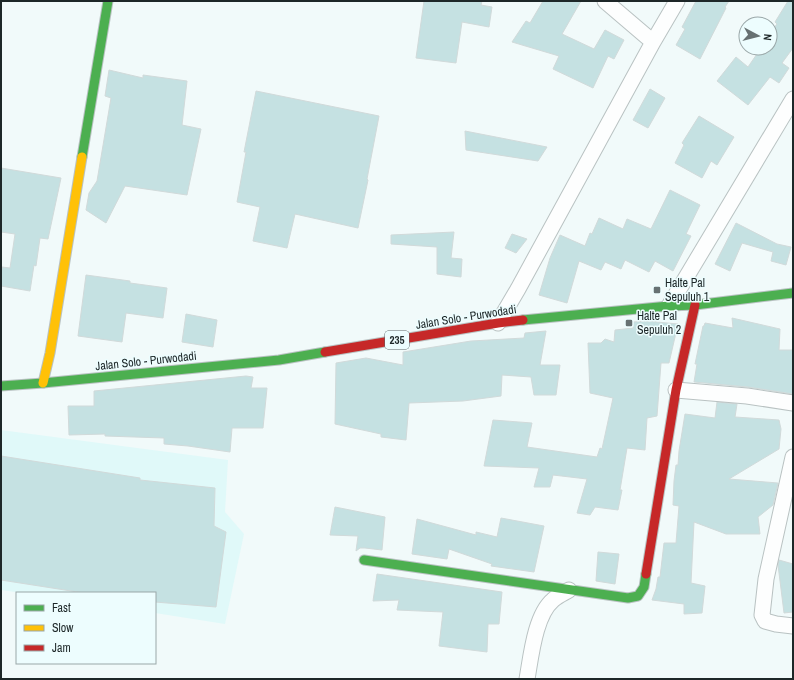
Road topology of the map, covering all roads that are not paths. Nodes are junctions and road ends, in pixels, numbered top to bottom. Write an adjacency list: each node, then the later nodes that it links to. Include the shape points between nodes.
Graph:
1 (108, 1): 10 (street)
2 (605, 1): 4 (street)
3 (677, 1): 4 (street)
4 (653, 42): 9 (street)
5 (793, 99): 8 (street)
6 (793, 293): 7 (street, Jalan Solo - Purwodadi / 235)
7 (695, 305): 8 (street, Jalan Solo - Purwodadi / 235); 12 (street)
8 (669, 306): 9 (street, Jalan Solo - Purwodadi / 235)
9 (498, 323): 10 (street, Jalan Solo - Purwodadi / 235, via 279,360)
10 (44, 383): 11 (street, Jalan Solo - Purwodadi / 235)
11 (1, 386)
12 (676, 390): 13 (street); 16 (street, via 644,587 638,596 628,598)
13 (793, 403)
14 (793, 457): 17 (street, via 766,579 762,615 765,621)
15 (364, 560): 16 (street)
16 (569, 590): 18 (street, via 553,600 544,610 535,635)
17 (793, 626)
18 (527, 679)

